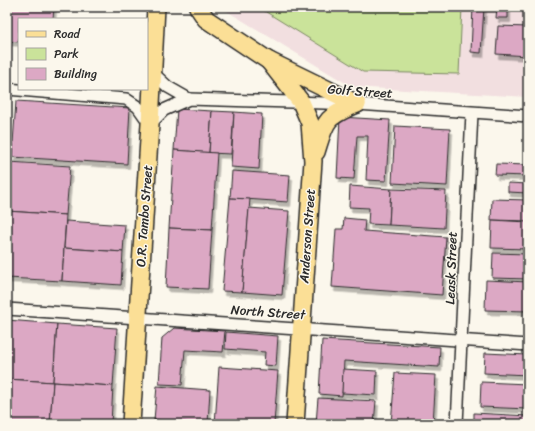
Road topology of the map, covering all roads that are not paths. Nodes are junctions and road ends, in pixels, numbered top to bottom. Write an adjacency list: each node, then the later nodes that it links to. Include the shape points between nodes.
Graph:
1 (156, 7): 4 (main road, O.R. Tambo Street)
2 (198, 7): 3 (main road, via 206,19)
3 (269, 61): 9 (main road, Anderson Street); 10 (main road)
4 (153, 73): 8 (street); 13 (main road, O.R. Tambo Street)
5 (7, 89): 6 (street)
6 (18, 90)
7 (19, 90): 13 (street, via 126,99 138,107)
8 (189, 99): 9 (street, Golf Street); 13 (street, Golf Street, via 164,110)
9 (301, 102): 10 (street, Golf Street); 14 (main road, Anderson Street, via 310,122)
10 (357, 104): 11 (street, Golf Street); 14 (main road, via 332,115 324,125)
11 (472, 113): 12 (street, Golf Street); 18 (street, Leask Street)
12 (528, 116)
13 (150, 124): 16 (main road, O.R. Tambo Street)
14 (313, 161): 17 (main road, Anderson Street)
15 (7, 309): 16 (street, North Street)
16 (138, 318): 17 (street, North Street); 20 (main road, O.R. Tambo Street)
17 (301, 328): 18 (street, North Street); 21 (main road, Anderson Street)
18 (462, 341): 19 (street, North Street); 22 (street, Leask Street)
19 (528, 345)
20 (131, 424)
21 (295, 424)
22 (457, 424)

